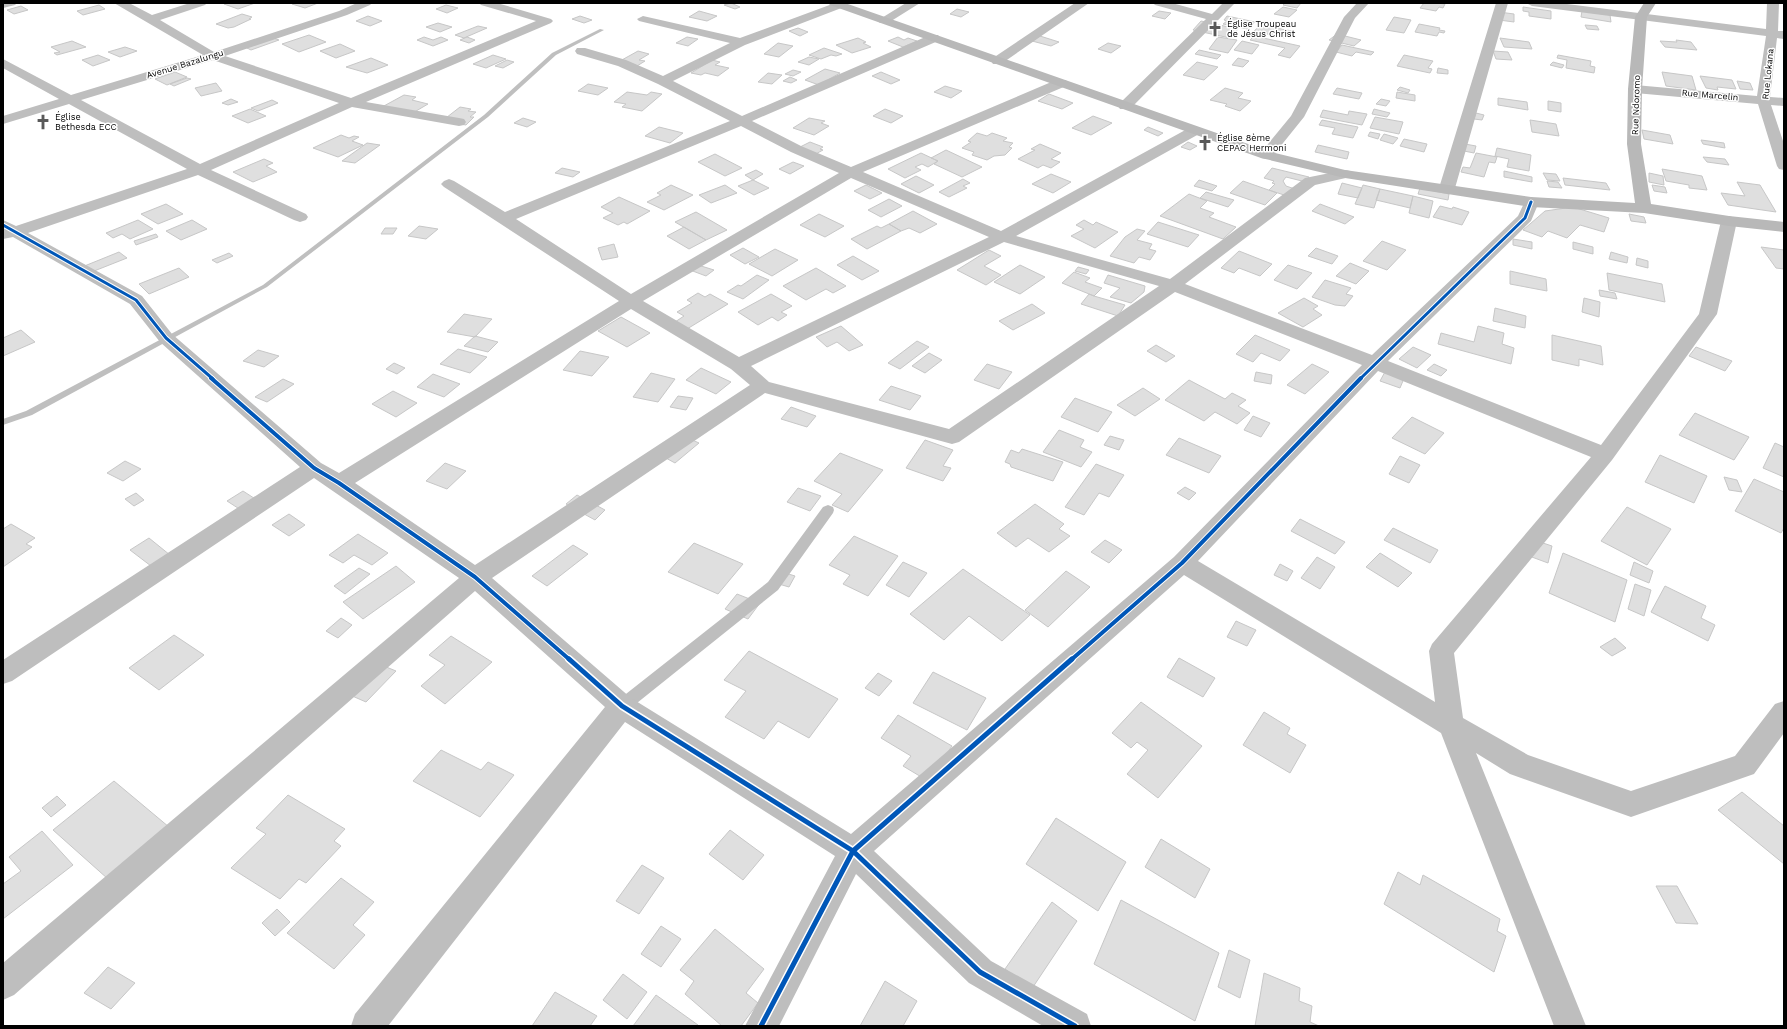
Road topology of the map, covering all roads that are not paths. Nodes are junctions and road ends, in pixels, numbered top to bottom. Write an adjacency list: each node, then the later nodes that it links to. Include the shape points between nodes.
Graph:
1 (11, 3): 16 (street)
2 (120, 3): 18 (street)
3 (200, 3): 18 (street)
4 (366, 3): 26 (street, Avenue Bazalungu)
5 (485, 3): 35 (street, via 547,21)
6 (914, 3): 21 (street)
7 (1083, 3): 27 (street)
8 (1159, 3): 19 (street)
9 (1229, 3): 19 (street)
10 (1363, 3): 41 (street, via 1350,17 1297,117)
11 (1502, 3): 47 (street)
12 (1532, 3): 17 (street)
13 (1650, 3): 17 (street, Rue Ndoromo)
14 (1772, 3): 22 (street, Rue Lokana)
15 (837, 4): 21 (street); 24 (street)
16 (3, 5)
17 (1641, 17): 22 (street); 31 (street, Rue Ndoromo)
18 (151, 18): 26 (street)
19 (1214, 18): 36 (street)
20 (643, 19): 24 (street)
21 (884, 21): 23 (street)
22 (1778, 35): 33 (street, Rue Lokana)
23 (934, 38): 27 (street); 38 (street)
24 (740, 42): 29 (street)
25 (581, 51): 29 (street, via 622,63)
26 (213, 56): 32 (street, Avenue Bazalungu); 35 (street)
27 (997, 61): 30 (street)
28 (3, 63): 32 (street)
29 (663, 81): 38 (street)
30 (1061, 83): 36 (street); 44 (street)
31 (1635, 88): 33 (street, Rue Marcelin); 49 (street, Rue Ndoromo, via 1634,144)
32 (70, 99): 37 (street, Avenue Bazalungu); 43 (street)
33 (1763, 100): 34 (street, Rue Marcelin); 42 (street, Rue Lokana)
34 (1784, 102)
35 (351, 103): 39 (street); 43 (street)
36 (1125, 106): 40 (street)
37 (3, 120)
38 (740, 121): 44 (street); 51 (street)
39 (459, 122)
40 (1194, 131): 41 (street); 55 (street)
41 (1266, 155): 45 (street)
42 (1784, 166)
43 (199, 170): 50 (street); 54 (street)
44 (850, 173): 55 (street); 57 (street)
45 (1345, 174): 47 (street); 56 (street, via 1310,181)
46 (449, 184): 51 (street)
47 (1447, 188): 48 (street)
48 (1531, 202): 49 (street); 58 (street, via 1525,218)
49 (1644, 208): 52 (street)
50 (300, 218)
51 (504, 218): 57 (street)
52 (1729, 221): 53 (street); 61 (street, via 1708,314)
53 (1784, 227)
54 (7, 231): 62 (street, via 136,300 166,338)
55 (1002, 237): 56 (street); 59 (street)
56 (1173, 285): 58 (street); 60 (street, via 952,436)
57 (631, 301): 59 (street); 63 (street)
58 (1375, 363): 61 (street); 65 (street)
59 (738, 365): 60 (street)
60 (762, 386): 66 (street)
61 (1605, 456): 70 (street, via 1441,651)
62 (314, 468): 63 (street); 67 (street)
63 (339, 483): 66 (street)
64 (828, 510): 68 (lane, via 773,586)
65 (1182, 563): 70 (street); 71 (street)
66 (475, 577): 68 (street); 72 (street)
67 (3, 673)
68 (622, 706): 71 (street); 73 (street)
69 (1784, 712): 70 (street, via 1744,765 1630,804 1520,765)
70 (1451, 725): 76 (street)
71 (854, 851): 74 (street); 75 (street, via 980,972)
72 (3, 984)
73 (366, 1026)
74 (761, 1026)
75 (1075, 1026)
76 (1570, 1026)

